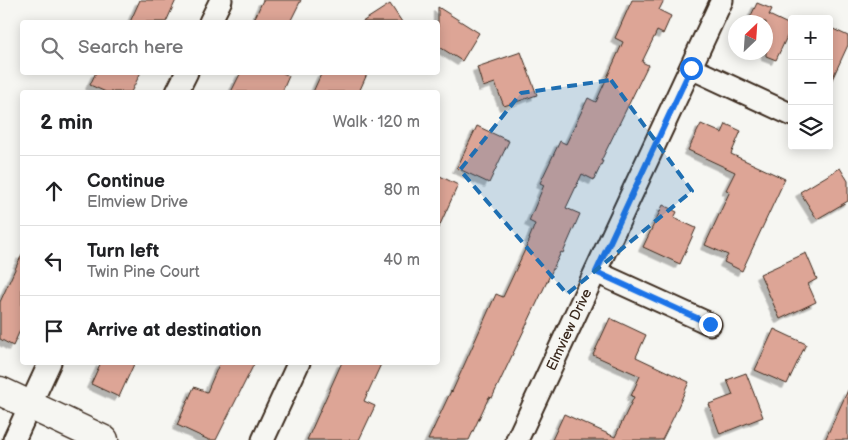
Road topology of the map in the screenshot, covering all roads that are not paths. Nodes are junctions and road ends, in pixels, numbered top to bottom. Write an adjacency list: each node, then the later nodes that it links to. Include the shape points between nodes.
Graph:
1 (221, 0): 3 (street)
2 (722, 0): 4 (street, Elmview Drive)
3 (211, 20)
4 (691, 68): 7 (street); 8 (street, Elmview Drive)
5 (186, 75): 6 (street)
6 (179, 90)
7 (788, 113)
8 (596, 272): 9 (street); 17 (street, Elmview Drive)
9 (710, 324)
10 (49, 365): 13 (street)
11 (298, 365): 16 (street)
12 (0, 391): 13 (street)
13 (31, 406): 14 (street); 15 (street)
14 (14, 440)
15 (104, 440)
16 (263, 440)
17 (517, 440)

